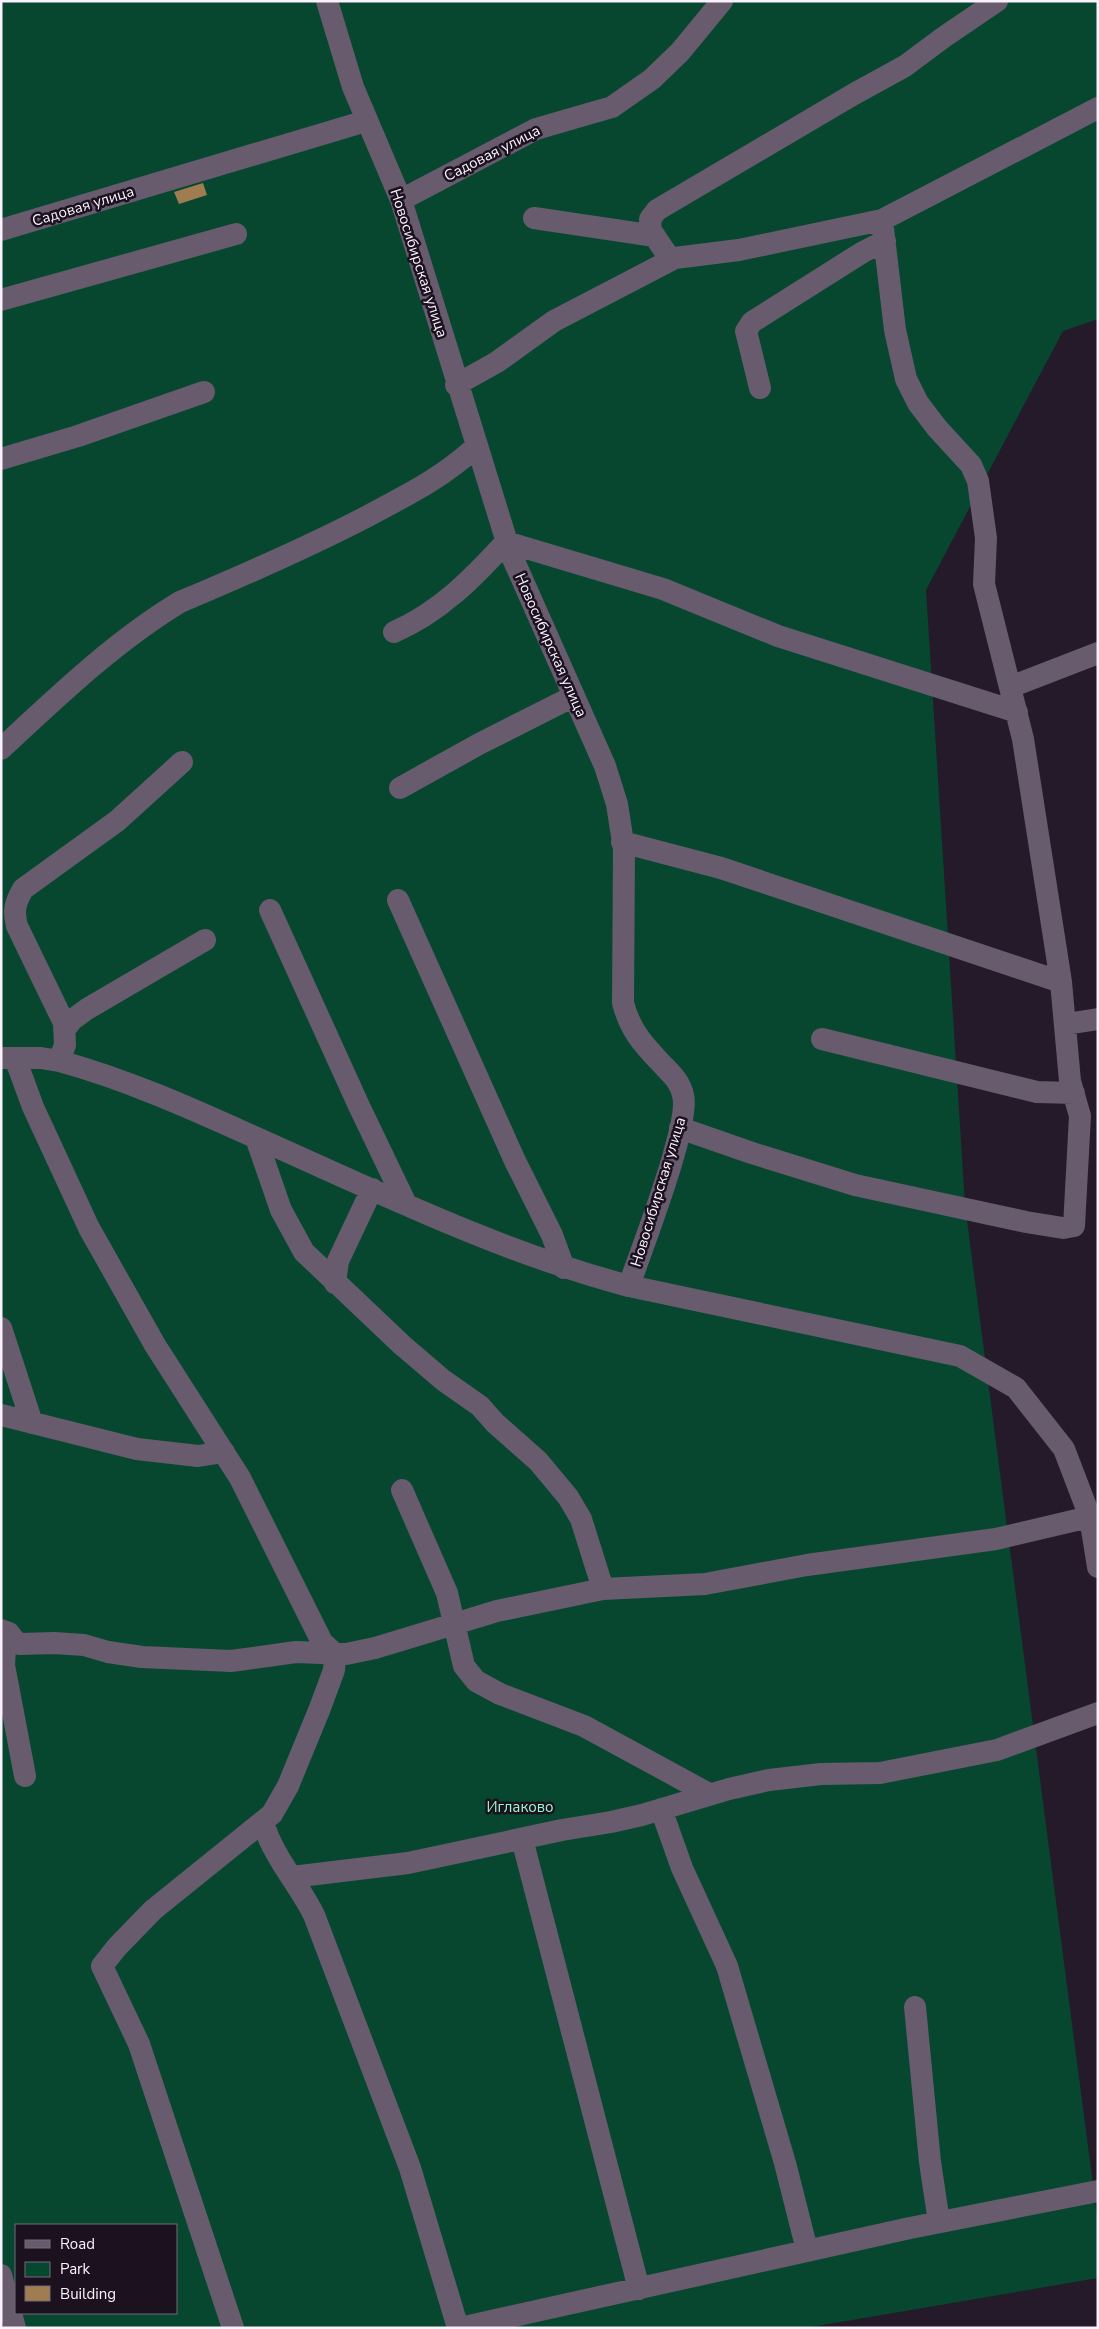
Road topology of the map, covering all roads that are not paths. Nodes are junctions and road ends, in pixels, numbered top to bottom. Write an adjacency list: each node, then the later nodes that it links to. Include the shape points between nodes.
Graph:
1 (327, 1): 5 (street, Новосибирская улица)
2 (722, 1): 6 (street, Садовая улица, via 680,52 652,79 612,107 536,129)
3 (997, 1): 11 (street, via 905,66 657,210 650,219)
4 (1098, 108): 9 (street)
5 (366, 121): 6 (street, Новосибирская улица); 8 (street, Садовая улица)
6 (401, 200): 14 (street, Новосибирская улица)
7 (534, 218): 11 (street)
8 (1, 230)
9 (883, 230): 12 (street); 15 (street, via 863,252 752,322 746,331 746,340); 22 (street, via 895,330 906,379 932,422 971,465 978,481 986,538 984,584)
10 (236, 234): 13 (street)
11 (655, 236): 12 (street)
12 (670, 260): 14 (street, via 554,321 497,362)
13 (1, 300)
14 (456, 385): 17 (street, Новосибирская улица)
15 (760, 388)
16 (204, 392): 18 (street)
17 (476, 447): 19 (street, Новосибирская улица); 25 (street, via 425,486 161,613 62,693)
18 (1, 459)
19 (506, 542): 20 (street, via 457,593 434,611); 23 (street, Новосибирская улица); 24 (street, via 663,589 778,636)
20 (394, 632)
21 (1098, 654): 22 (street)
22 (1010, 687): 24 (street)
23 (574, 696): 27 (street); 28 (street, Новосибирская улица, via 605,766 617,804)
24 (1017, 712): 32 (street)
25 (1, 749)
26 (182, 762): 35 (street, via 117,821 24,889 16,902 17,926)
27 (400, 788)
28 (622, 842): 32 (street, via 721,868); 40 (street, Новосибирская улица, via 623,1004 628,1023 675,1078 684,1095)
29 (398, 900): 44 (street, via 515,1161 552,1235)
30 (270, 910): 43 (street)
31 (205, 940): 35 (street, via 87,1009)
32 (1061, 982): 34 (street)
33 (1098, 1019): 34 (street)
34 (1066, 1024): 39 (street, via 1070,1081)
35 (65, 1029): 38 (street, via 65,1045)
36 (822, 1039): 39 (street, via 1037,1092)
37 (8, 1058): 38 (street); 50 (street, via 89,1228 151,1337)
38 (59, 1061): 41 (street, via 173,1101)
39 (1074, 1093): 40 (street, via 1080,1116 1074,1226 1063,1228 855,1185)
40 (680, 1128): 46 (street, Новосибирская улица)
41 (256, 1138): 42 (street); 45 (street, via 290,1229 304,1252)
42 (372, 1189): 43 (street); 45 (street, via 338,1261)
43 (406, 1204): 44 (street)
44 (564, 1268): 46 (street)
45 (335, 1283): 54 (street, via 443,1380 480,1406 538,1461 581,1519)
46 (629, 1286): 52 (street, via 960,1356 1016,1388 1064,1449)
47 (1, 1328): 49 (street)
48 (1, 1415): 49 (street)
49 (32, 1423): 50 (street, via 137,1449 198,1456)
50 (224, 1452): 57 (street, via 322,1642)
51 (402, 1490): 55 (street, via 447,1593)
52 (1094, 1516): 53 (street); 54 (street, via 996,1539 705,1584)
53 (1098, 1567)
54 (603, 1589): 55 (street, via 497,1611)
55 (455, 1624): 57 (street, via 374,1648); 60 (street, via 464,1666 476,1681 500,1694 584,1726)
56 (4, 1631): 57 (street, via 20,1644 84,1645 142,1657 231,1661 303,1652); 59 (street, via 4,1665)
57 (335, 1654): 62 (street, via 334,1670 288,1786 272,1814)
58 (1098, 1713): 60 (street, via 997,1750 880,1772 778,1778)
59 (26, 1776)
60 (709, 1794): 61 (street)
61 (661, 1809): 63 (street); 68 (street, via 682,1868 727,1966)
62 (263, 1822): 64 (street, via 274,1852); 72 (street, via 154,1910 102,1966 145,2061)
63 (522, 1839): 64 (street, via 408,1863); 70 (street)
64 (292, 1878): 73 (street, via 314,1915 388,2105)
65 (914, 2007): 67 (street)
66 (1098, 2191): 67 (street)
67 (939, 2222): 68 (street)
68 (807, 2250): 70 (street)
69 (1, 2276): 71 (street)
70 (639, 2289): 73 (street)
71 (15, 2328)
72 (233, 2328)
73 (459, 2328)

